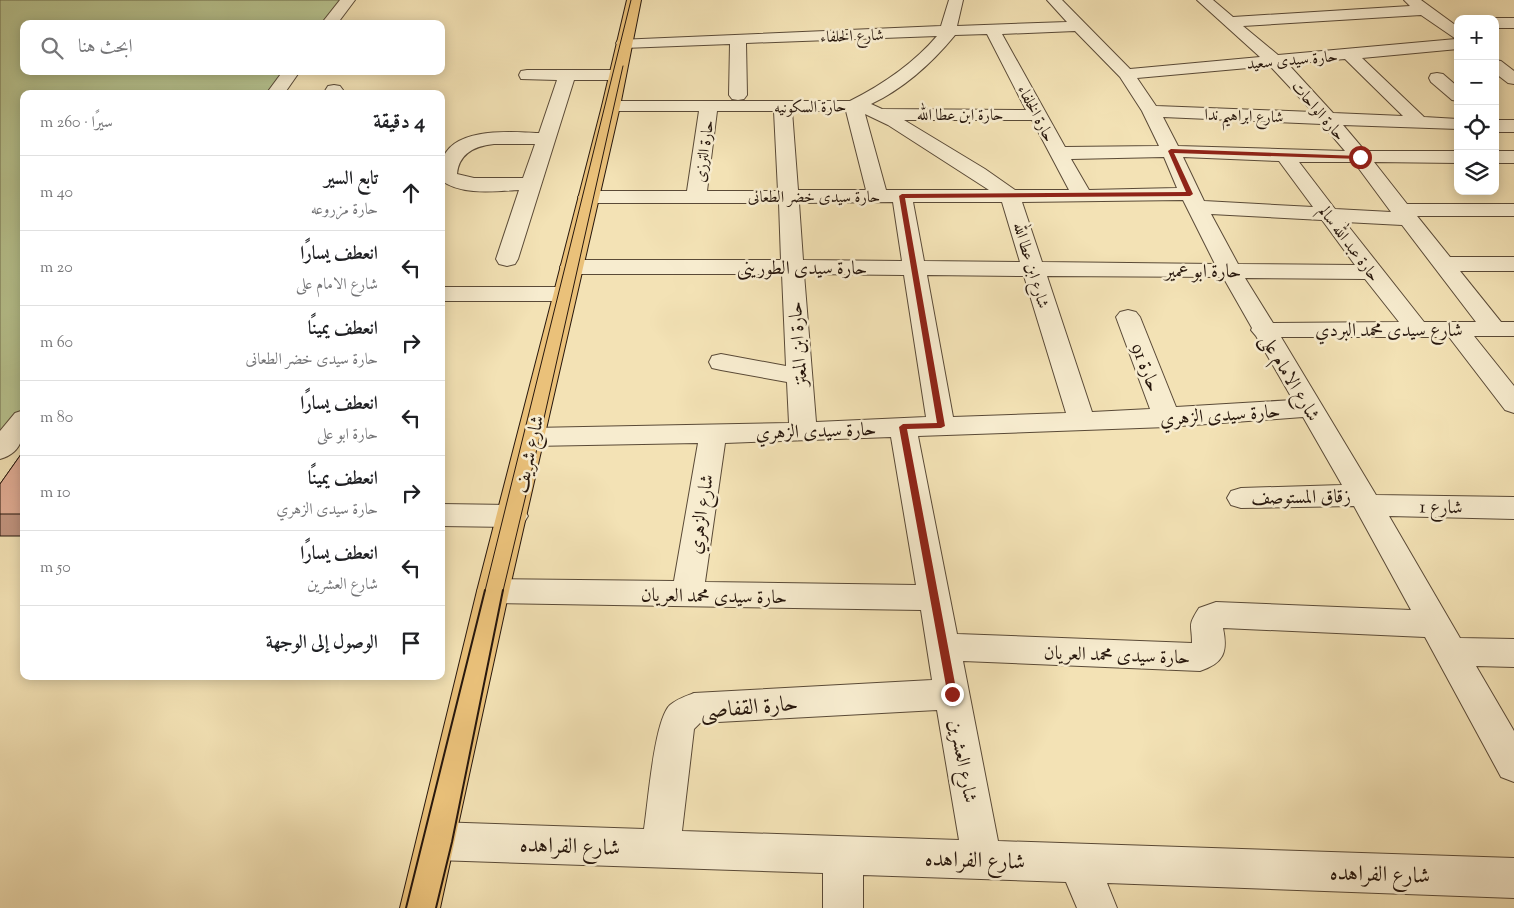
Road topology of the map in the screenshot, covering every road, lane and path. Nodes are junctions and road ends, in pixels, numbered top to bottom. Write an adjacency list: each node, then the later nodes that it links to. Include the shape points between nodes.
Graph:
1 (348, 0): 8 (street)
2 (634, 0): 19 (main road, شارع شريف)
3 (956, 0): 16 (street, حارة السكونيه)
4 (1054, 0): 14 (street, شارع الامام على)
5 (1204, 0): 9 (street, حارة الواحات)
6 (1411, 0): 7 (street)
7 (1424, 10): 9 (street); 10 (street)
8 (332, 20)
9 (1229, 22): 22 (street, حارة الواحات)
10 (1441, 22): 11 (street); 17 (street)
11 (1454, 22)
12 (1499, 23): 13 (street)
13 (1514, 23)
14 (1080, 26): 15 (street, شارع الخلفاء); 23 (street, شارع الامام على)
15 (992, 29): 16 (street, شارع الخلفاء); 38 (street, حارة الخلفاء)
16 (948, 32): 18 (street, شارع الخلفاء); 34 (street, حارة السكونيه, via 933,51 882,92)
17 (1454, 33)
18 (738, 39): 19 (street, شارع الخلفاء); 31 (street)
19 (624, 43): 27 (main road, شارع شريف)
20 (1454, 44): 21 (street, حارة سيدى سعيد)
21 (1349, 54): 22 (street, حارة سيدى سعيد); 40 (street)
22 (1275, 61): 23 (street, حارة سيدى سعيد); 39 (street, حارة الواحات)
23 (1126, 74): 36 (street, شارع الامام على)
24 (289, 75): 29 (street)
25 (527, 75): 26 (street)
26 (567, 75): 27 (street); 44 (street)
27 (618, 75): 32 (main road, شارع شريف)
28 (1437, 78): 30 (street)
29 (278, 90)
30 (1454, 93)
31 (738, 95)
32 (611, 106): 33 (street, حارة السكونيه); 59 (main road, شارع شريف)
33 (709, 106): 35 (street, حارة السكونيه); 53 (street, حارة الترزى)
34 (852, 106): 35 (street, حارة السكونيه); 37 (street, شارع ابن عطا الله); 55 (street)
35 (783, 107): 54 (street, حارة ابن المعتز)
36 (1151, 111): 39 (street, شارع ابراهيم ندا); 45 (street, شارع الامام على)
37 (882, 114): 38 (street, حارة ابن عطا الله); 57 (street, شارع ابن عطا الله)
38 (1038, 115): 46 (street, حارة الخلفاء)
39 (1327, 118): 40 (street, شارع ابراهيم ندا); 48 (street, حارة الواحات)
40 (1419, 122): 41 (street, شارع ابراهيم ندا)
41 (1454, 124)
42 (1499, 126): 43 (street)
43 (1514, 126)
44 (546, 139): 52 (street); 52 (street, via 488,138 470,143 456,151 447,170 452,179 465,184)
45 (1171, 151): 46 (street); 47 (street); 60 (street, شارع الامام على)
46 (1059, 153): 58 (street, حارة الخلفاء)
47 (1285, 156): 48 (street); 63 (street, حارة عبد الله سالم)
48 (1360, 157): 49 (street); 62 (street, حارة الواحات)
49 (1454, 157)
50 (1499, 157): 51 (street)
51 (1514, 157)
52 (531, 184): 65 (street)
53 (696, 196): 54 (street, حارة سيدى خضر الطعانى); 59 (street, حارة سيدى خضر الطعانى)
54 (788, 196): 55 (street, حارة سيدى خضر الطعانى); 69 (street, حارة ابن المعتز)
55 (877, 196): 56 (street, حارة سيدى خضر الطعانى)
56 (902, 196): 57 (street, حارة سيدى خضر الطعانى); 70 (street)
57 (1010, 196): 58 (street, حارة سيدى خضر الطعانى); 71 (street, شارع ابن عطا الله)
58 (1092, 196): 60 (street, حارة سيدى خضر الطعانى); 64 (street, حارة الخلفاء)
59 (588, 197): 68 (main road, شارع شريف)
60 (1193, 200): 63 (street, حارة سيدى خضر الطعانى); 72 (street, شارع الامام على)
61 (1514, 210): 62 (street, حارة سيدى خضر الطعانى)
62 (1404, 214): 63 (street, حارة سيدى خضر الطعانى); 66 (street, حارة الواحات)
63 (1330, 216): 73 (street, حارة عبد الله سالم)
64 (1112, 218)
65 (507, 259)
66 (1443, 264): 67 (street); 79 (street, حارة الواحات)
67 (1514, 264)
68 (571, 267): 69 (street, حارة سيدى الطورينى); 75 (main road, شارع شريف)
69 (793, 267): 70 (street, حارة سيدى الطورينى); 82 (street, حارة ابن المعتز)
70 (914, 268): 71 (street, حارة سيدى الطورينى); 88 (street)
71 (1034, 269): 72 (street, حارة ابو عمير); 86 (street, شارع ابن عطا الله)
72 (1229, 269): 73 (street, حارة ابو عمير); 80 (street, شارع الامام على)
73 (1371, 272): 77 (street, حارة عبد الله سالم)
74 (445, 294): 75 (street)
75 (564, 294): 92 (main road, شارع شريف)
76 (1128, 317): 85 (street, حارة 91)
77 (1417, 329): 78 (street, شارع سيدى محمد البردي); 80 (street, شارع سيدى محمد البردي)
78 (1456, 329): 79 (street, شارع سيدى محمد البردي); 83 (street)
79 (1504, 329)
80 (1263, 330): 84 (street, شارع الامام على)
81 (721, 362): 82 (street)
82 (799, 376): 90 (street, حارة ابن المعتز)
83 (1514, 404)
84 (1309, 408): 85 (street, حارة سيدى الزهري); 95 (street, شارع الامام على)
85 (1167, 418): 86 (street, حارة سيدى الزهري)
86 (1082, 422): 88 (street, حارة سيدى الزهري)
87 (20, 424): 93 (street)
88 (941, 426): 89 (street, حارة سيدى الزهري)
89 (903, 427): 90 (street, حارة سيدى الزهري); 101 (street, شارع العشرين)
90 (803, 432): 91 (street, حارة سيدى الزهري)
91 (713, 433): 92 (street, حارة سيدى الزهري); 100 (street, شارع الزهري)
92 (532, 437): 98 (main road, شارع شريف)
93 (0, 450)
94 (1241, 498): 95 (street, زقاق المستوصف)
95 (1365, 500): 96 (street, شارع 1); 102 (street, شارع الامام على)
96 (1514, 508)
97 (445, 515): 98 (street)
98 (513, 516): 99 (main road, شارع شريف)
99 (494, 591): 100 (street, حارة سيدى محمد العريان); 107 (main road, شارع شريف)
100 (687, 595): 101 (street, حارة سيدى محمد العريان)
101 (934, 598): 103 (street, شارع العشرين)
102 (1442, 637): 103 (street, حارة سيدى محمد العريان, via 1216,615 1210,617 1206,624 1208,651 1200,657); 104 (street); 106 (street, شارع الامام على)
103 (943, 647): 105 (street, شارع العشرين)
104 (1514, 653)
105 (952, 694): 108 (street, حارة القفاصى, via 694,708 680,716 676,729); 110 (street, شارع العشرين)
106 (1514, 765)
107 (436, 841): 108 (street, شارع الفراهده); 113 (main road, شارع شريف)
108 (661, 848): 109 (street, شارع الفراهده)
109 (843, 854): 110 (street, شارع الفراهده); 114 (street)
110 (982, 859): 111 (street, شارع الفراهده)
111 (1078, 863): 112 (street, شارع الفراهده); 115 (street)
112 (1514, 878)
113 (420, 908)
114 (843, 908)
115 (1097, 908)

